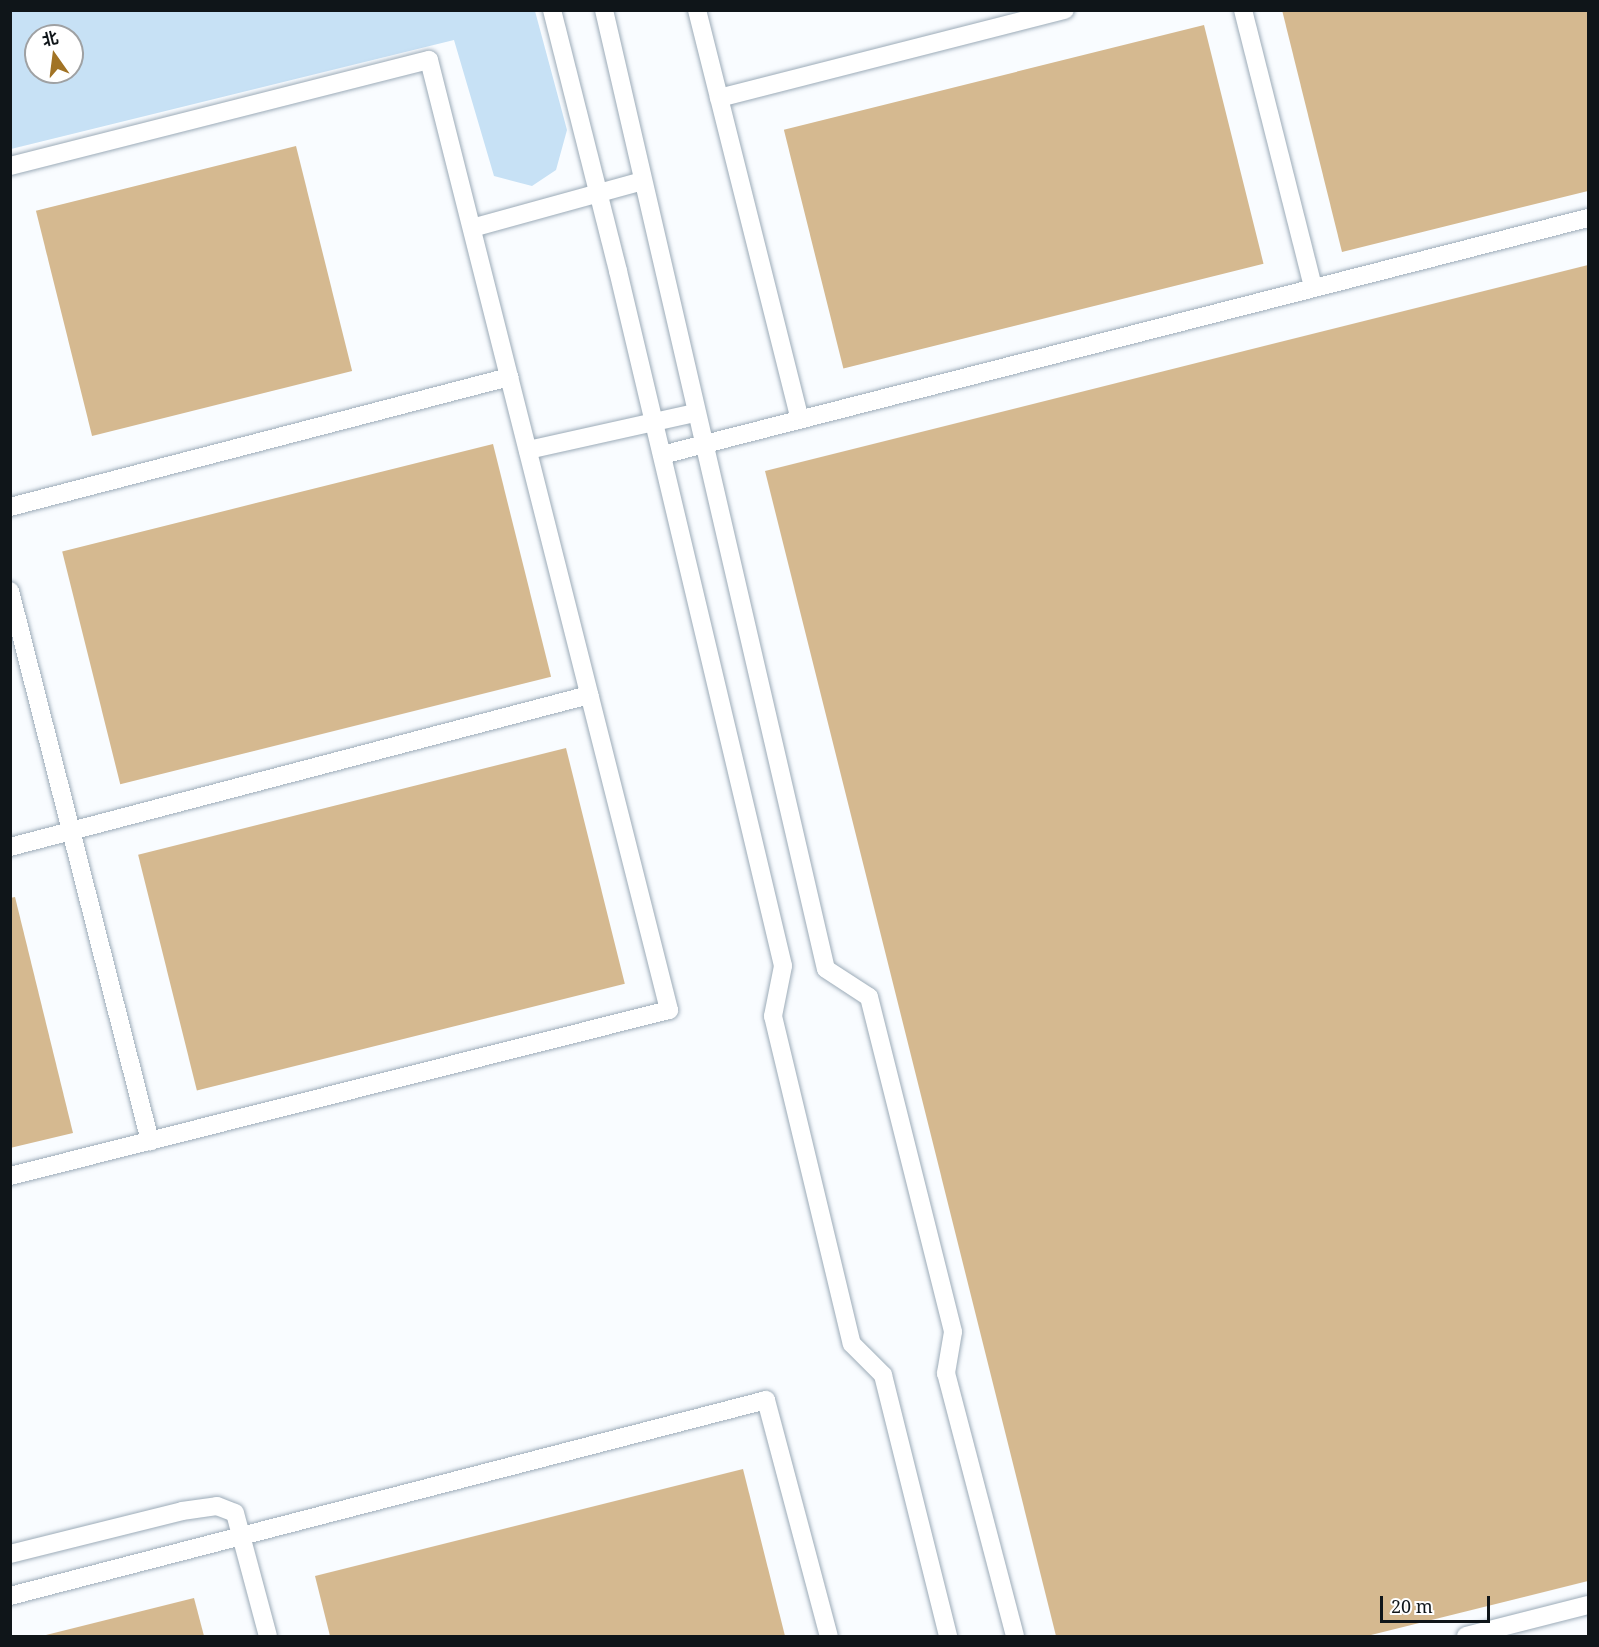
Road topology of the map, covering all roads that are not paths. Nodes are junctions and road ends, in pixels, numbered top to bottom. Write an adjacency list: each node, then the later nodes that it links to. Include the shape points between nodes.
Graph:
1 (552, 10): 9 (lane)
2 (604, 10): 8 (lane)
3 (697, 10): 6 (lane)
4 (1065, 10): 6 (lane)
5 (1243, 10): 12 (lane)
6 (719, 98): 15 (lane)
7 (10, 166): 11 (lane, via 429,60)
8 (643, 181): 9 (lane); 14 (lane)
9 (598, 193): 11 (lane); 16 (lane)
10 (1588, 218): 12 (lane)
11 (472, 228): 13 (lane)
12 (1313, 287): 15 (lane)
13 (509, 377): 18 (lane); 20 (lane)
14 (695, 413): 16 (lane); 17 (lane)
15 (800, 419): 17 (lane)
16 (654, 422): 18 (lane); 19 (lane)
17 (703, 444): 19 (lane); 34 (lane, via 826,969 869,997 953,1332 946,1373)
18 (528, 450): 22 (lane)
19 (662, 455): 33 (lane, via 783,966 773,1016 852,1344 883,1375)
20 (10, 507)
21 (10, 591): 23 (lane)
22 (589, 695): 23 (lane); 25 (lane, via 669,1010)
23 (71, 831): 24 (lane); 25 (lane)
24 (10, 846)
25 (150, 1141): 26 (lane)
26 (10, 1176)
27 (242, 1536): 28 (lane, via 235,1513 217,1506 182,1511); 29 (lane); 31 (lane); 32 (lane, via 766,1400)
28 (10, 1554)
29 (10, 1596)
30 (1588, 1605): 35 (lane)
31 (268, 1636)
32 (829, 1636)
33 (948, 1636)
34 (1015, 1636)
35 (1466, 1636)

